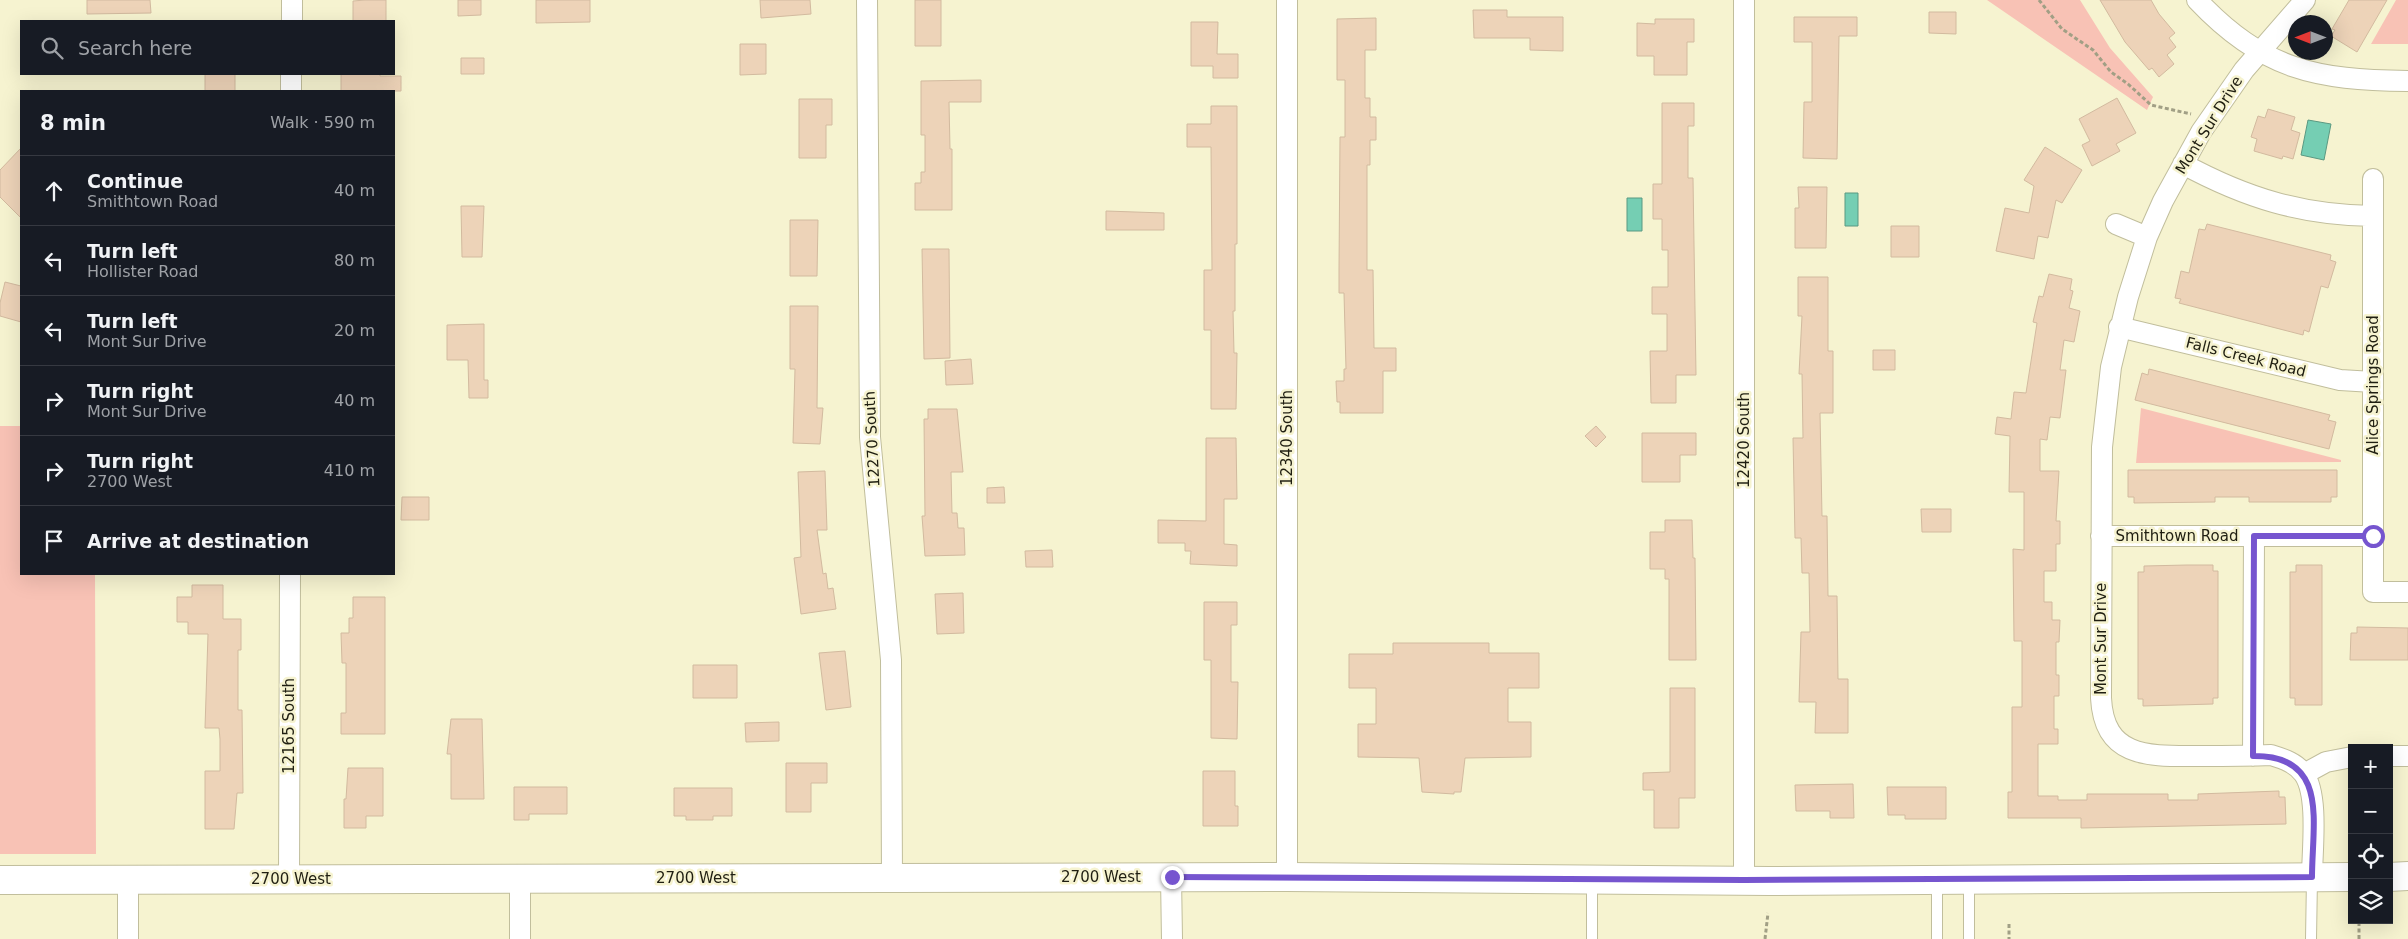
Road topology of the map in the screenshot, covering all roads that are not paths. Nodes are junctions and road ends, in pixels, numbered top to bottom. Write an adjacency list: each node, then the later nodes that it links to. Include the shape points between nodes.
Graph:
1 (292, 0): 7 (street)
2 (867, 0): 31 (street, 12270 South, via 870,438 891,660)
3 (1287, 0): 29 (street, 12340 South)
4 (1744, 0): 43 (street, 12420 South)
5 (2197, 0): 8 (street, via 2217,21)
6 (2305, 0): 8 (street, Mont Sur Drive)
7 (292, 20)
8 (2261, 52): 10 (street, via 2301,71 2320,75); 12 (street, Mont Sur Drive, via 2222,100)
9 (292, 75): 11 (street)
10 (2408, 81)
11 (291, 90)
12 (2183, 164): 14 (street, via 2254,198 2319,213); 16 (street, Mont Sur Drive)
13 (2373, 179): 14 (street, Alice Springs Road)
14 (2373, 216): 18 (street, Alice Springs Road)
15 (2116, 224): 16 (street)
16 (2147, 237): 17 (street, Mont Sur Drive)
17 (2119, 327): 18 (street, Falls Creek Road, via 2340,380); 19 (street, Mont Sur Drive, via 2105,407)
18 (2373, 382): 21 (street, Alice Springs Road)
19 (2101, 536): 20 (street, Smithtown Road); 24 (street, Mont Sur Drive, via 2102,711 2111,734 2132,750 2145,754)
20 (2254, 536): 21 (street, Smithtown Road); 24 (street)
21 (2373, 536): 23 (street, Alice Springs Road, via 2373,592)
22 (290, 575): 37 (street, 12165 South)
23 (2408, 592)
24 (2253, 756): 28 (street, Mont Sur Drive, via 2271,755 2284,759)
25 (2393, 756): 26 (street)
26 (2408, 756)
27 (2348, 758): 28 (street, via 2326,762)
28 (2304, 774): 33 (street, via 2312,801)
29 (1287, 876): 32 (main road, 2700 West); 38 (main road, 2700 West)
30 (2408, 876): 35 (main road)
31 (892, 877): 32 (main road, 2700 West); 36 (main road, 2700 West)
32 (1172, 877): 46 (street)
33 (2312, 877): 34 (main road, 2700 West); 40 (main road, 2700 West); 50 (lane)
34 (2348, 877)
35 (2393, 877)
36 (520, 878): 37 (main road, 2700 West); 45 (street)
37 (289, 879): 42 (main road, 2700 West)
38 (1592, 879): 43 (main road, 2700 West); 47 (lane)
39 (1937, 879): 40 (main road, 2700 West); 43 (main road, 2700 West); 48 (lane)
40 (1969, 879): 49 (lane)
41 (0, 880): 42 (main road, 2700 West)
42 (128, 880): 44 (street)
43 (1744, 880)
44 (128, 939)
45 (520, 939)
46 (1172, 939)
47 (1592, 939)
48 (1937, 939)
49 (1969, 939)
50 (2310, 939)

